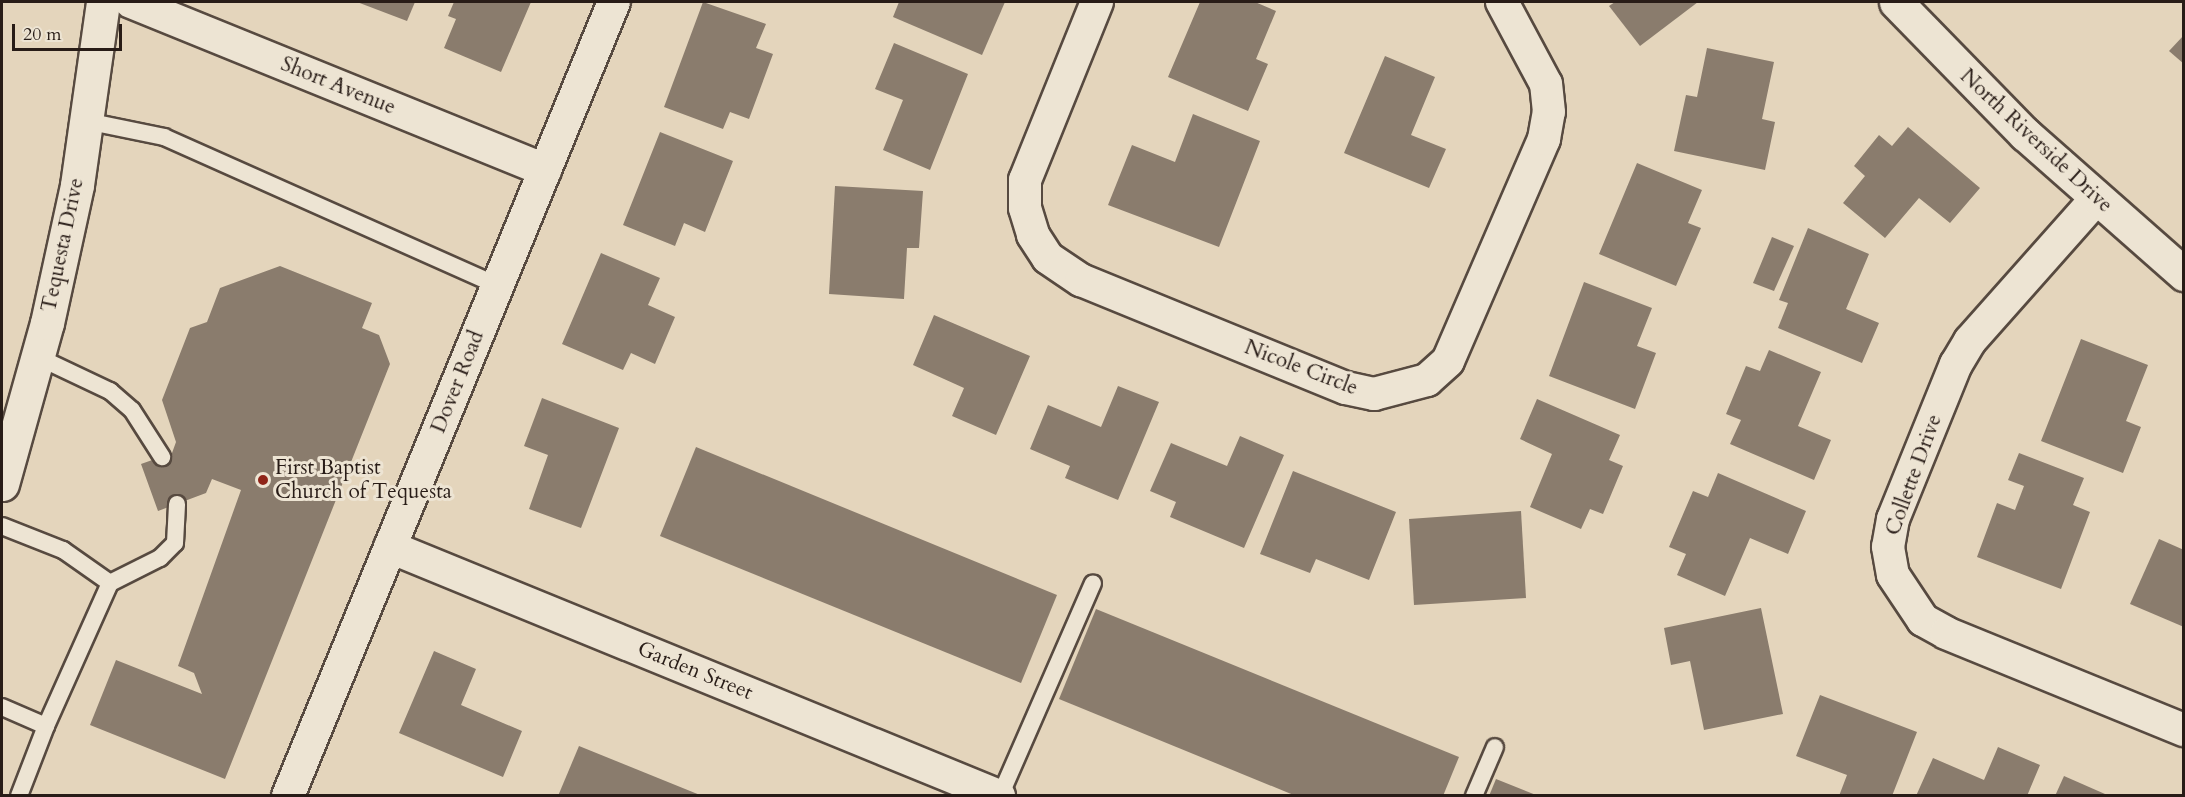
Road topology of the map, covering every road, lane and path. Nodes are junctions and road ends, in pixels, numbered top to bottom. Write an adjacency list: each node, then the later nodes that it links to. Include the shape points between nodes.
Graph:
1 (103, 2): 7 (street, Tequesta Drive)
2 (131, 2): 8 (street, Short Avenue)
3 (614, 2): 8 (street, Dover Road)
4 (1097, 2): 5 (street, Nicole Circle, via 1025,180 1033,235 1048,258 1081,280 1346,388 1374,394 1427,380 1448,361 1544,139 1549,112 1546,84)
5 (1502, 2)
6 (1896, 2): 9 (street, North Riverside Drive)
7 (86, 122): 11 (lane, via 164,137); 12 (street, Tequesta Drive)
8 (545, 170): 11 (street, Dover Road)
9 (2096, 199): 10 (street, North Riverside Drive); 22 (street, Collette Drive, via 1970,341 1956,364 1893,519 1888,547 1893,575 1923,620 1946,633)
10 (2184, 274)
11 (498, 286): 17 (street, Dover Road)
12 (38, 357): 13 (lane, via 110,391 132,410); 14 (street, Tequesta Drive)
13 (162, 457)
14 (2, 484)
15 (177, 504): 18 (lane, via 175,543 160,558)
16 (2, 526): 18 (lane, via 63,550)
17 (390, 547): 25 (street, Dover Road); 26 (street, Garden Street)
18 (110, 583): 21 (lane)
19 (1093, 583): 26 (lane)
20 (2, 707): 21 (lane)
21 (46, 726): 24 (lane)
22 (2184, 729)
23 (1495, 747): 27 (lane)
24 (19, 795)
25 (288, 795)
26 (1000, 795)
27 (1474, 795)

